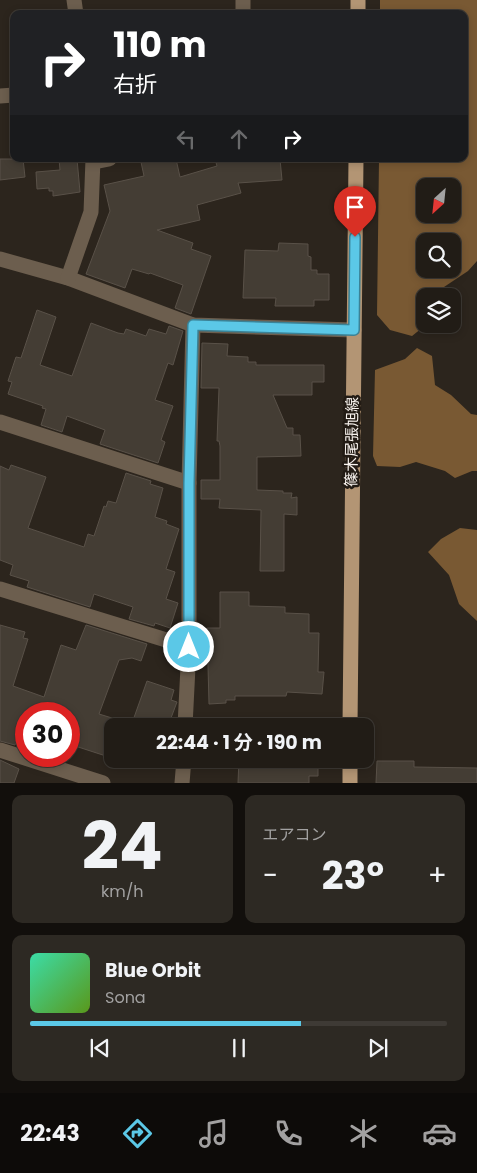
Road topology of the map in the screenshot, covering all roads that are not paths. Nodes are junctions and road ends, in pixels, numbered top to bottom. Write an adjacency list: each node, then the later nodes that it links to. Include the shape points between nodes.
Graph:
1 (93, 162): 4 (street, via 91,212)
2 (356, 162): 6 (main road, 篠木尾張旭線)
3 (0, 259): 4 (street)
4 (68, 278): 5 (street)
5 (193, 325): 6 (street); 8 (street)
6 (354, 330): 12 (main road, 篠木尾張旭線)
7 (0, 422): 8 (street)
8 (189, 483): 10 (street)
9 (0, 589): 10 (street)
10 (189, 647): 11 (street)
11 (185, 718)
12 (350, 718)
13 (0, 750): 16 (street)
14 (183, 768): 17 (street)
15 (350, 768): 18 (main road)
16 (103, 783)
17 (182, 783)
18 (350, 783)

